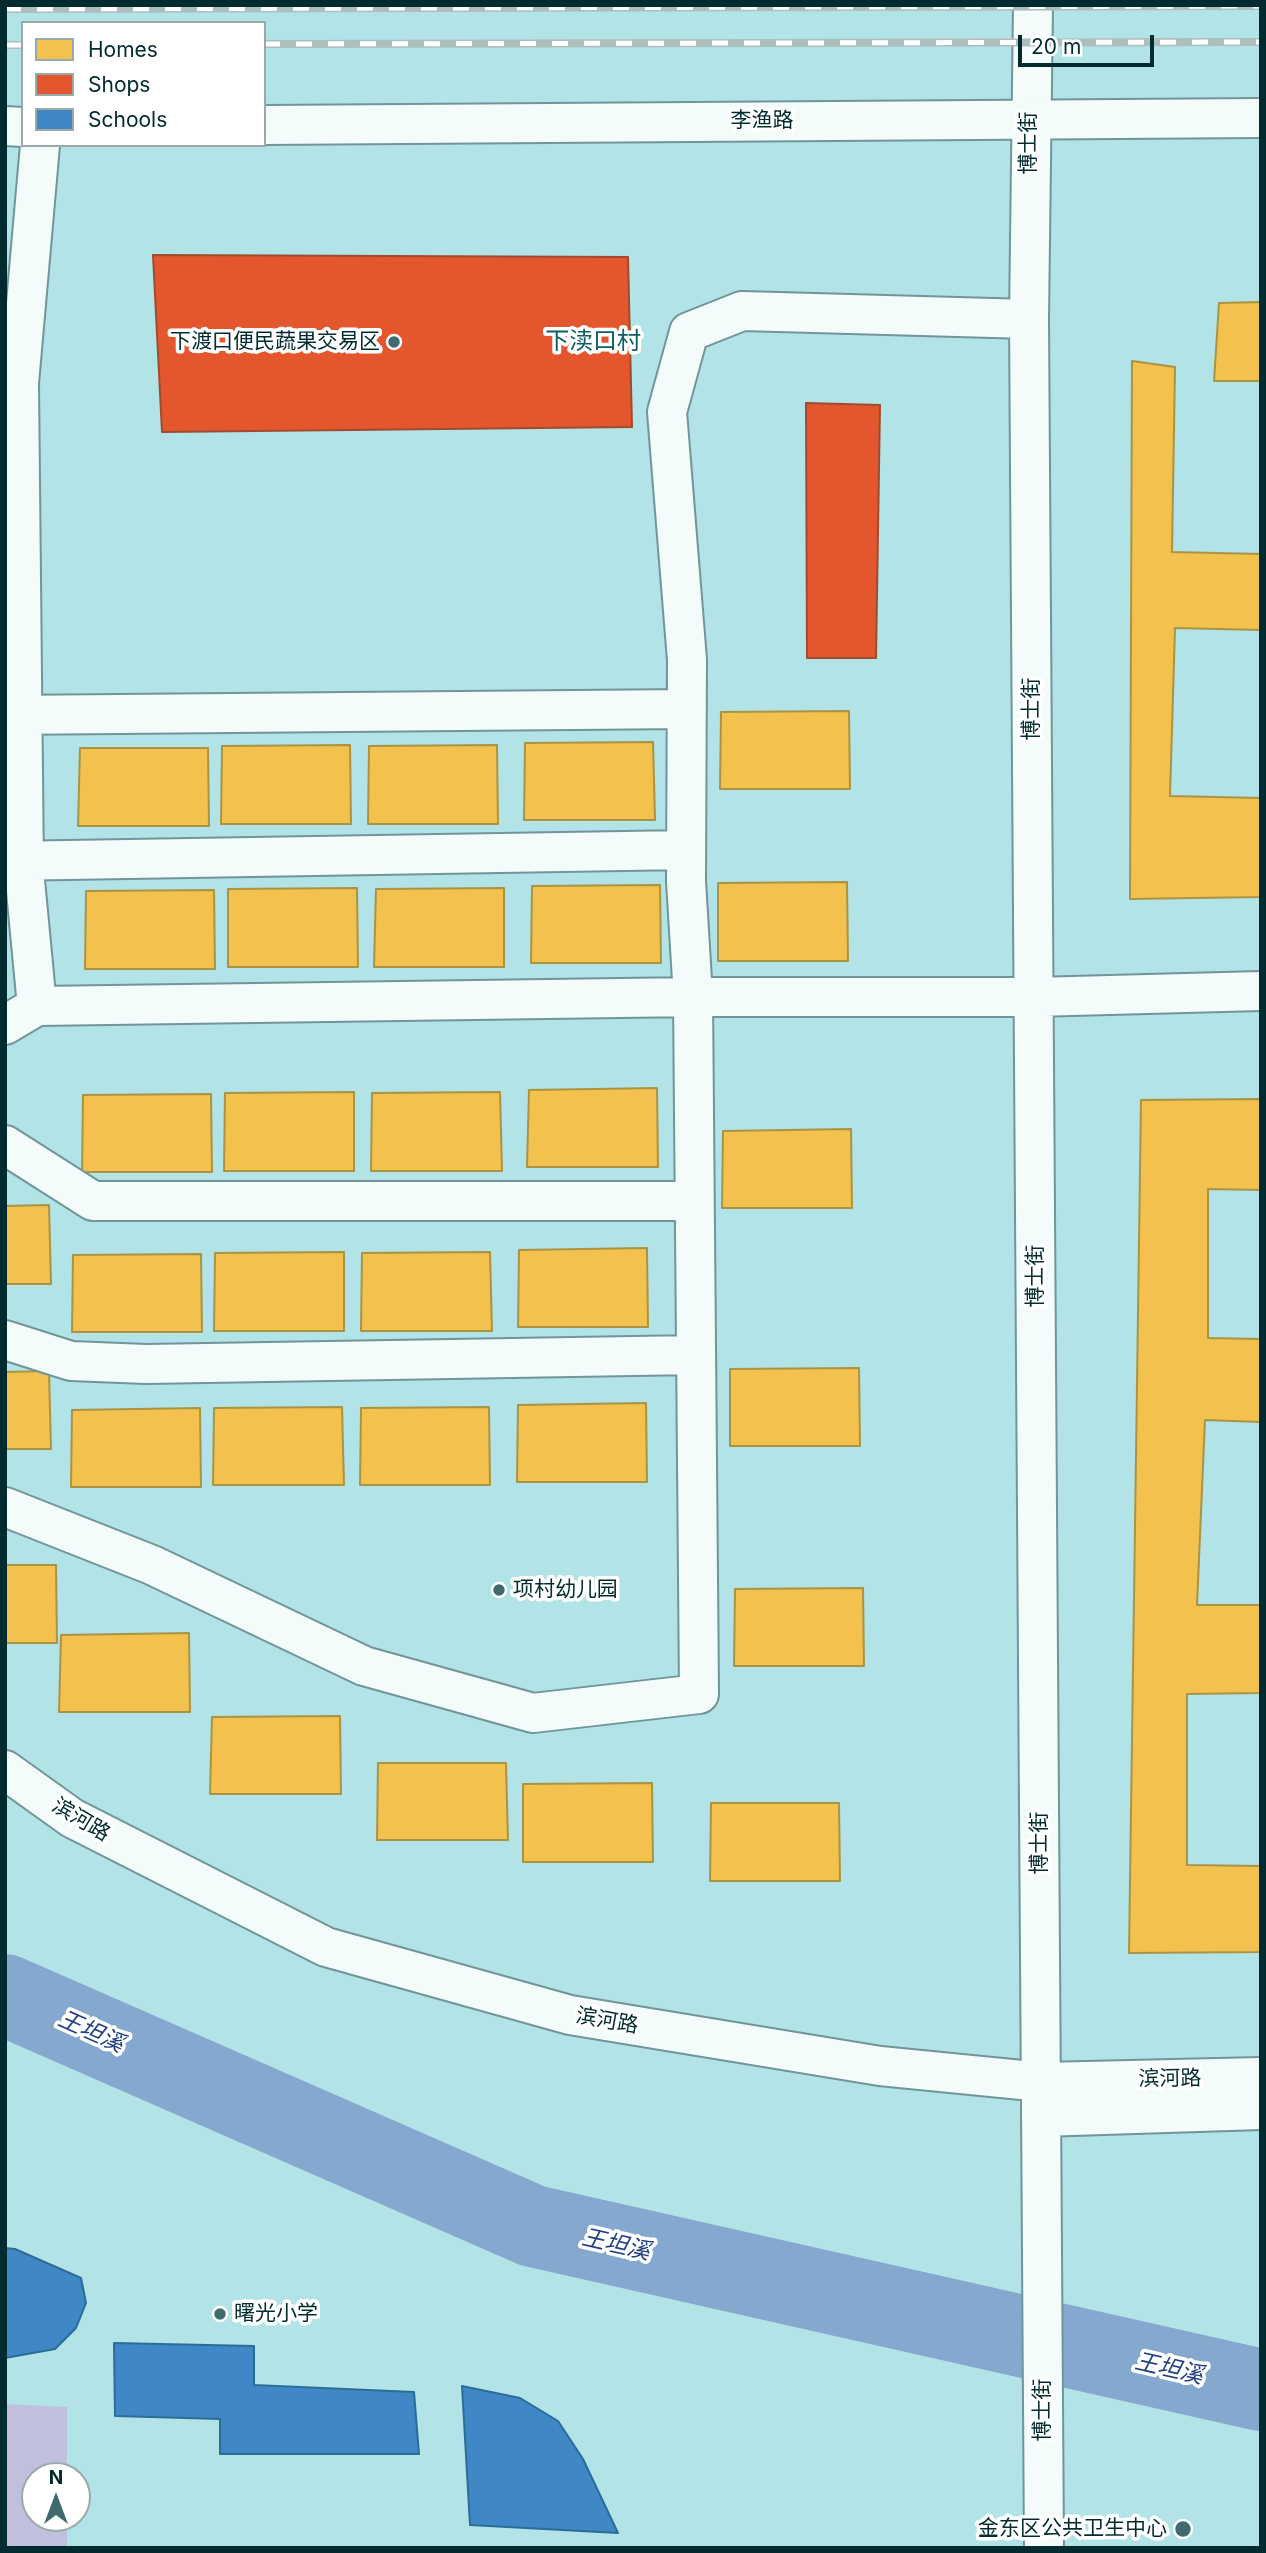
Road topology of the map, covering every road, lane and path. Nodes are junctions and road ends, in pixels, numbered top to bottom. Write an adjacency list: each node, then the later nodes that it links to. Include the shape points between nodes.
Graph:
1 (1033, 5): 3 (street, 博士街)
2 (1261, 118): 3 (street, 李渔路)
3 (1029, 119): 4 (street, 李渔路); 6 (street, 博士街)
4 (266, 125)
5 (40, 147): 7 (street)
6 (1029, 319): 9 (street, via 742,311 689,332 667,412); 15 (street, 博士街)
7 (12, 383): 8 (street)
8 (13, 548): 10 (street)
9 (687, 709): 10 (street); 11 (street)
10 (14, 714): 12 (street)
11 (686, 850): 12 (street); 14 (street)
12 (15, 861): 16 (street)
13 (1261, 991): 15 (street)
14 (693, 997): 15 (street); 16 (street); 19 (street)
15 (1034, 997): 26 (street, 博士街)
16 (37, 1006): 17 (street)
17 (5, 1025)
18 (5, 1145): 19 (street, via 93,1201)
19 (694, 1201): 21 (street)
20 (5, 1340): 21 (street, via 71,1361 146,1364)
21 (695, 1355): 22 (street, via 699,1694 533,1713 364,1666 152,1566)
22 (5, 1507)
23 (5, 1770): 26 (street, 滨河路, via 72,1818 326,1947 570,2015 880,2066)
24 (1261, 2077): 26 (street, 滨河路)
25 (1261, 2110): 26 (street)
26 (1042, 2113): 27 (street, 博士街)
27 (1044, 2548)

